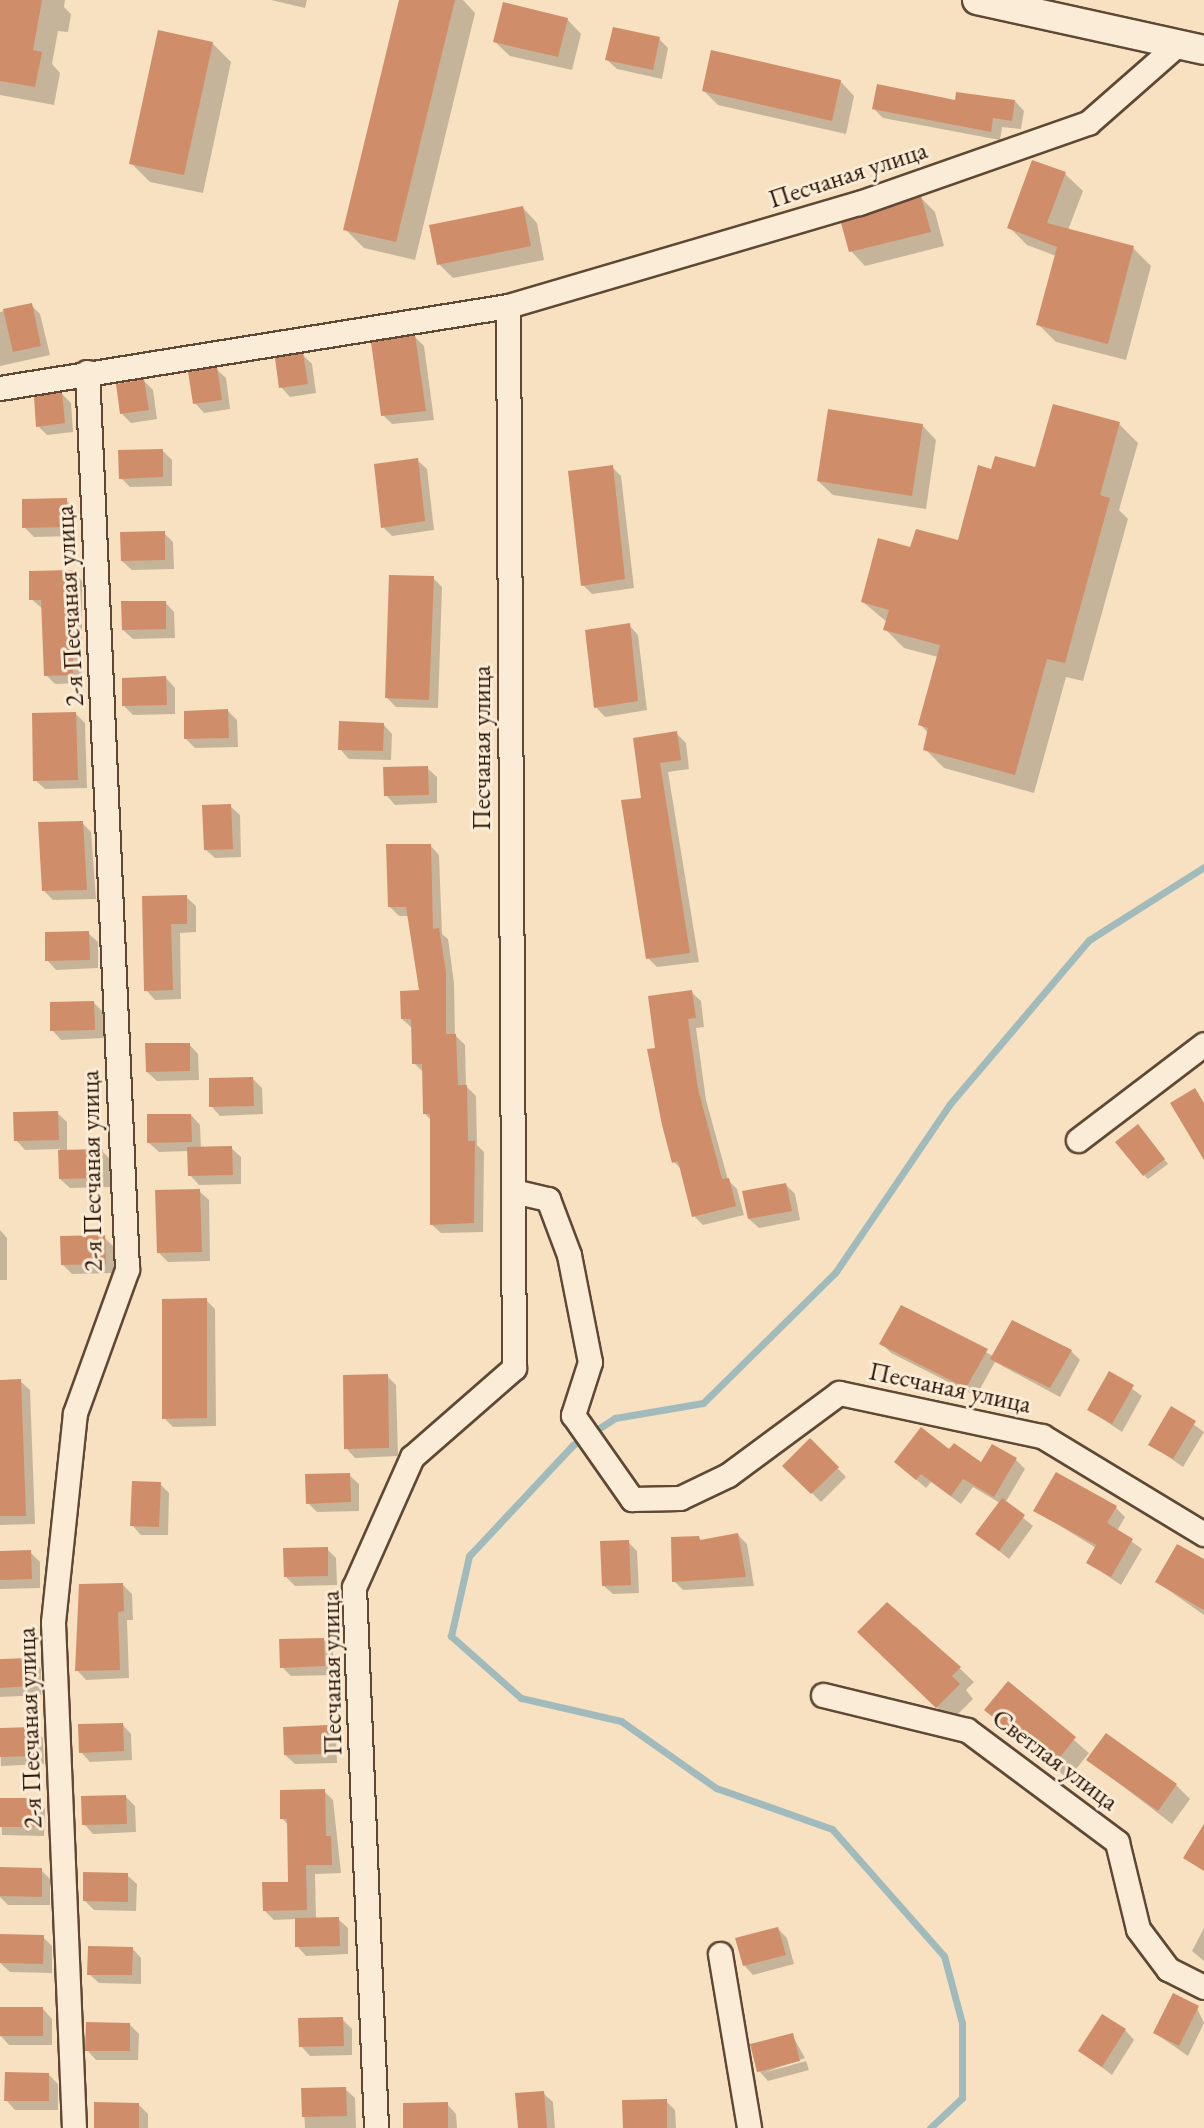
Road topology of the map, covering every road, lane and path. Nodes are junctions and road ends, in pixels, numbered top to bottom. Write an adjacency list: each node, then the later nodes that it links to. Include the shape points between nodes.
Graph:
1 (977, 0): 2 (street)
2 (1191, 47): 3 (street, Песчаная улица, via 1088,123 859,203)
3 (508, 306): 4 (street, Песчаная улица); 8 (street, Песчаная улица)
4 (87, 372): 5 (street, Песчаная улица); 13 (street, 2-я Песчаная улица, via 127,1269 75,1413 53,1622)
5 (0, 388)
6 (1204, 1044): 7 (street)
7 (1078, 1140)
8 (513, 1191): 9 (street, Песчаная улица, via 548,1199 569,1255 590,1362 573,1415 632,1499 680,1498 728,1475 839,1393 1042,1436); 14 (street, Песчаная улица, via 514,1368 412,1457 354,1587)
9 (1204, 1534)
10 (823, 1695): 12 (street, Светлая улица, via 967,1730 1117,1842 1138,1929 1168,1969)
11 (720, 1954): 15 (street)
12 (1204, 1987)
13 (74, 2128)
14 (376, 2128)
15 (750, 2128)

